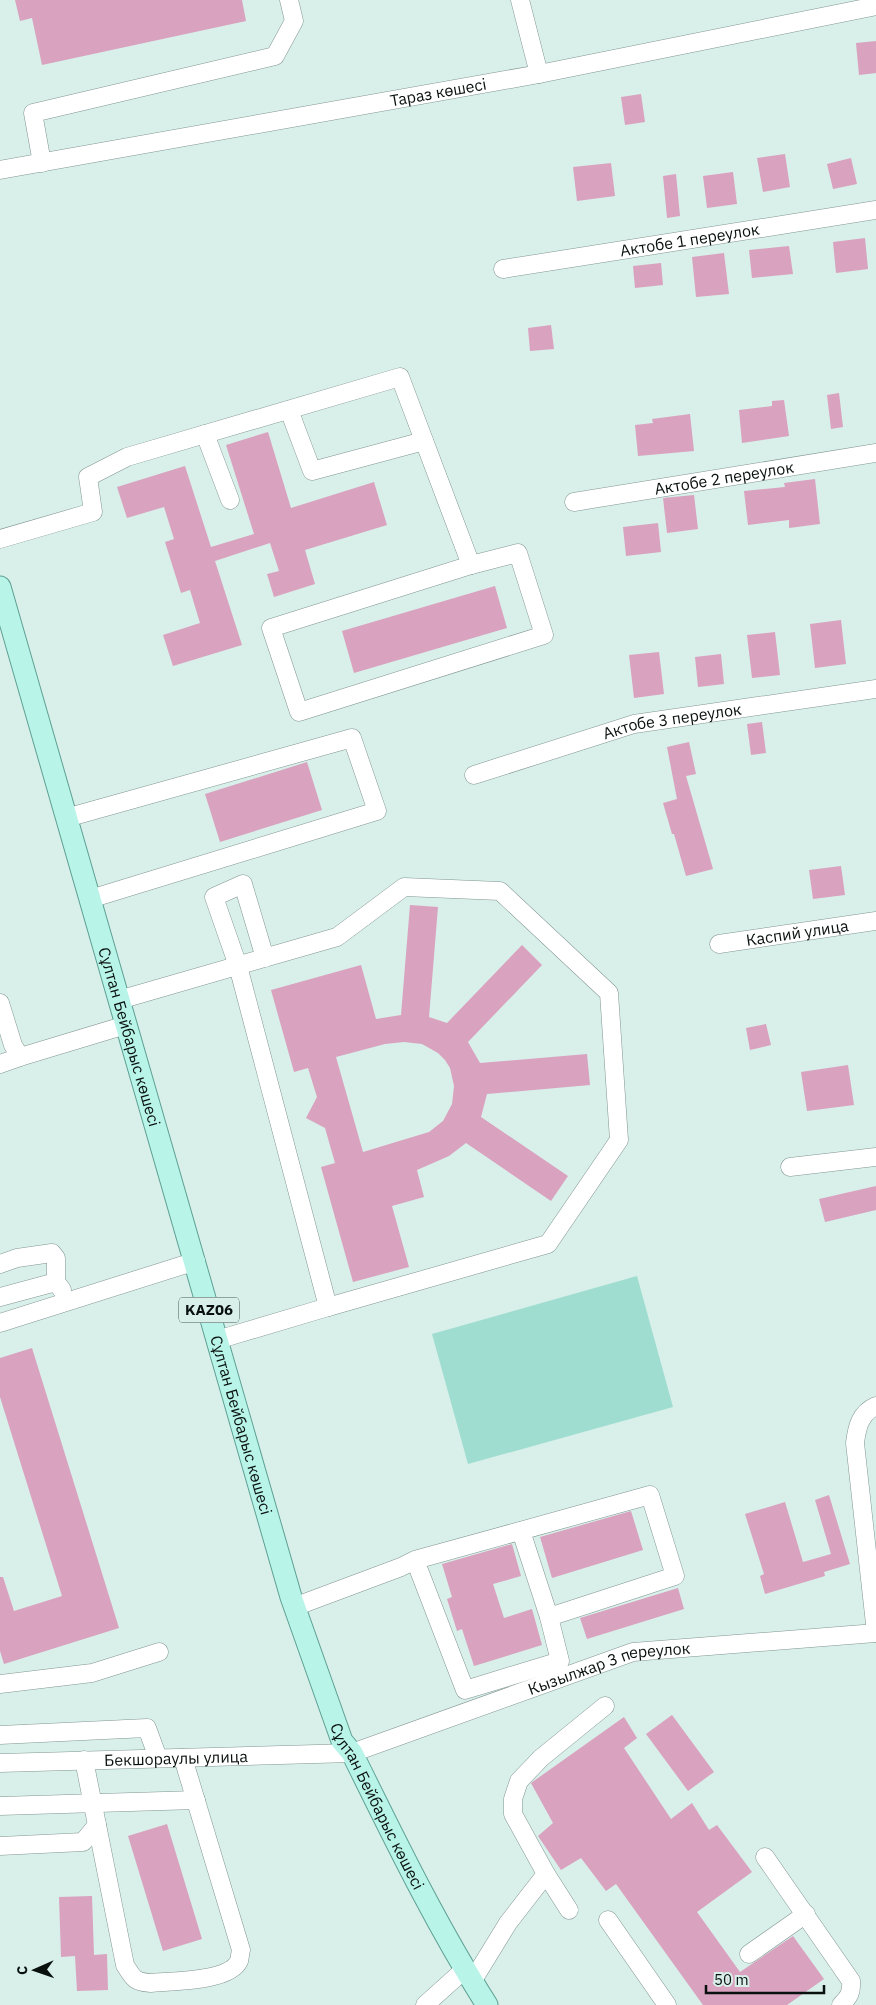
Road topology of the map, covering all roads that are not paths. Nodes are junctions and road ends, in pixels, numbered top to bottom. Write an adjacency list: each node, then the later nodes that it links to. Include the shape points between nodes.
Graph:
1 (289, 0): 5 (street, via 294,21 275,56 33,113)
2 (520, 0): 4 (street)
3 (876, 6): 4 (street, Тараз көшесі)
4 (539, 74): 5 (street, Тараз көшесі)
5 (42, 163): 6 (street, Тараз көшесі)
6 (0, 170)
7 (876, 210): 8 (street, Актобе 1 переулок)
8 (503, 269)
9 (289, 410): 10 (street); 11 (street, via 312,471); 11 (street, via 400,377)
10 (205, 434): 13 (street); 15 (street, via 127,457 88,477 93,512)
11 (424, 441): 16 (street)
12 (876, 453): 14 (street, Актобе 2 переулок)
13 (230, 500)
14 (574, 502)
15 (0, 539)
16 (471, 565): 16 (street, via 518,552 544,635 299,712 271,628)
17 (0, 587): 20 (main road, Сұлтан Бейбарыс көшесі / KAZ06)
18 (876, 689): 19 (street, Актобе 3 переулок, via 634,724)
19 (474, 775)
20 (66, 818): 21 (main road, Сұлтан Бейбарыс көшесі / KAZ06); 21 (street, via 352,738 377,811)
21 (90, 899): 26 (main road, Сұлтан Бейбарыс көшесі / KAZ06)
22 (876, 921): 23 (street, Каспий улица)
23 (719, 944)
24 (265, 958): 25 (street); 25 (street, via 243,884 214,896); 38 (street, via 337,937 404,888 500,891 609,993 619,1140 548,1244)
25 (238, 966): 26 (street); 38 (street)
26 (119, 1000): 28 (main road, Сұлтан Бейбарыс көшесі / KAZ06)
27 (0, 1003): 29 (street)
28 (126, 1025): 29 (street); 33 (main road, Сұлтан Бейбарыс көшесі / KAZ06)
29 (20, 1057): 30 (street)
30 (0, 1064)
31 (876, 1157): 32 (street)
32 (790, 1167)
33 (196, 1261): 37 (street); 40 (main road, Сұлтан Бейбарыс көшесі / KAZ06)
34 (0, 1264): 35 (street, via 52,1253 56,1258)
35 (56, 1282): 36 (street); 37 (street)
36 (0, 1297)
37 (68, 1301): 39 (street)
38 (328, 1307): 40 (street)
39 (0, 1323)
40 (217, 1340): 44 (main road, Сұлтан Бейбарыс көшесі / KAZ06)
41 (872, 1408): 46 (street, via 857,1427 855,1443)
42 (521, 1531): 43 (street); 45 (street); 45 (street, via 650,1495 675,1576)
43 (415, 1560): 44 (street); 45 (street, via 465,1690 560,1661)
44 (294, 1607): 51 (main road, Сұлтан Бейбарыс көшесі / KAZ06, via 342,1740)
45 (549, 1617)
46 (876, 1633): 51 (street, Кызылжар 3 переулок, via 633,1652)
47 (159, 1652): 48 (street, via 92,1672)
48 (0, 1684)
49 (605, 1706): 62 (street, via 541,1758 519,1781 513,1799 513,1814)
50 (0, 1735): 52 (street, via 147,1728)
51 (352, 1753): 53 (street, Бекшораулы улица); 67 (main road, Сұлтан Бейбарыс көшесі / KAZ06, via 406,1861)
52 (158, 1758): 53 (street, Бекшораулы улица); 54 (street, Бекшораулы улица)
53 (183, 1758): 56 (street)
54 (84, 1760): 55 (street, Бекшораулы улица); 57 (street)
55 (0, 1763)
56 (196, 1800): 57 (street); 59 (street, via 241,1950 239,1961 233,1968 218,1976 151,1983 133,1979 125,1965)
57 (93, 1804): 58 (street); 59 (street)
58 (0, 1806)
59 (97, 1825): 60 (street, via 83,1842)
60 (0, 1846)
61 (765, 1857): 64 (street)
62 (546, 1874): 63 (street); 67 (street)
63 (570, 1910)
64 (806, 1914): 66 (street); 71 (street, via 851,1980 852,1990)
65 (608, 1920): 70 (street)
66 (749, 1954)
67 (469, 1975): 68 (street); 69 (main road, Сұлтан Бейбарыс көшесі / KAZ06)
68 (426, 2005)
69 (487, 2005)
70 (667, 2005)
71 (841, 2005)

